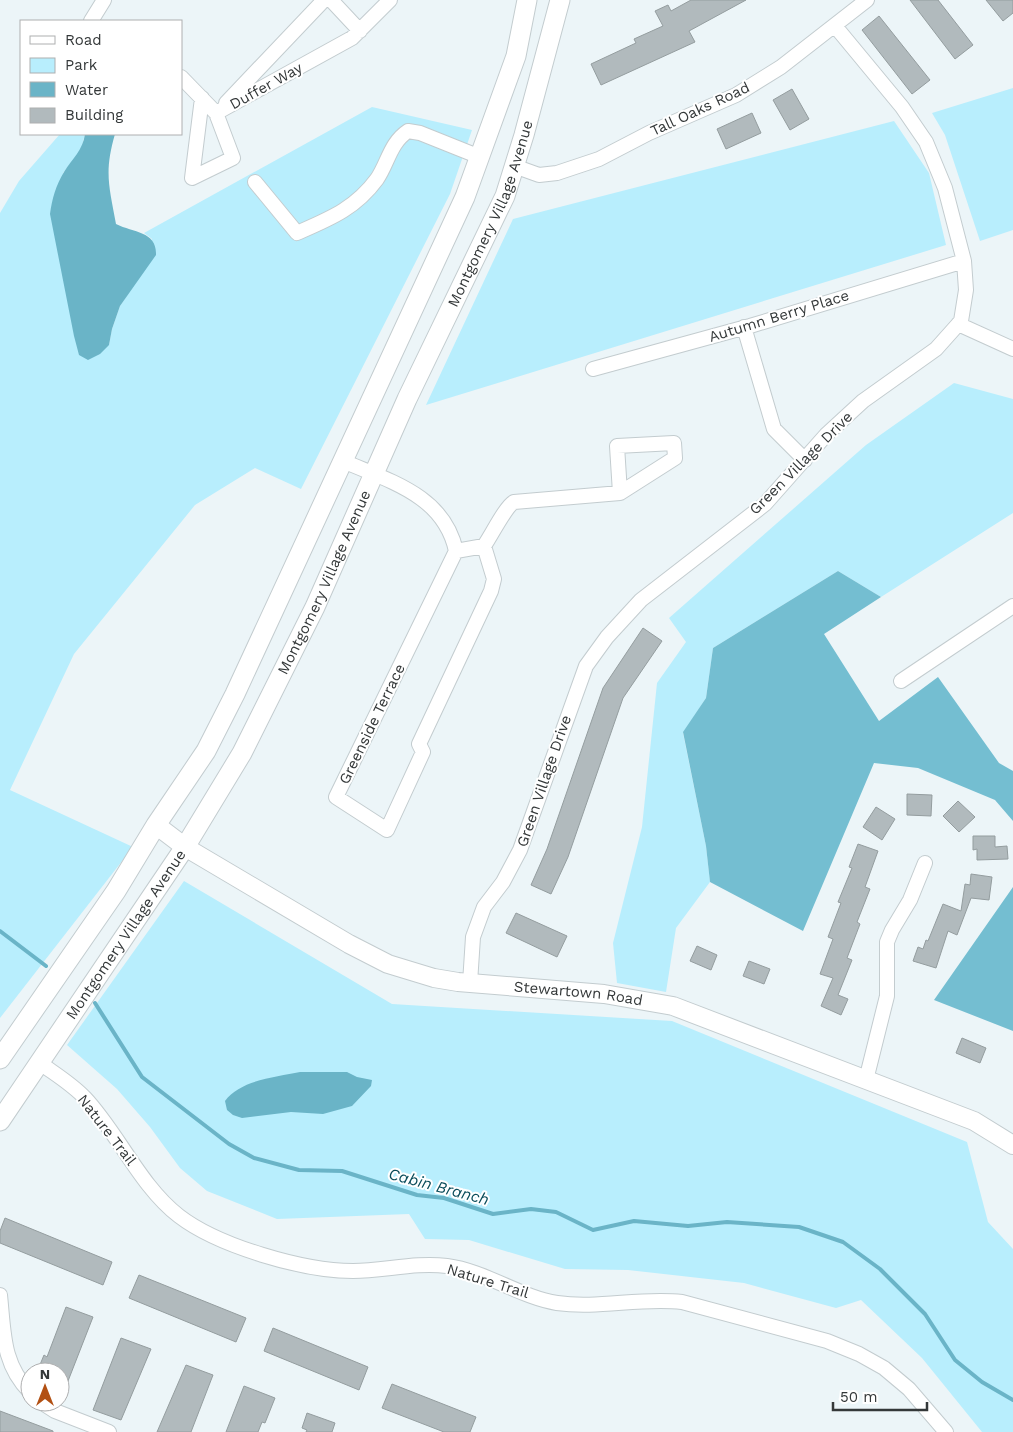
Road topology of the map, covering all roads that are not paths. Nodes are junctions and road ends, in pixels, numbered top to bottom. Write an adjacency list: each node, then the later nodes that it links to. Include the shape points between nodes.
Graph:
1 (104, 0): 8 (street)
2 (324, 0): 13 (street, Duffer Way)
3 (332, 0): 10 (street)
4 (390, 0): 10 (street, Duffer Way)
5 (527, 0): 14 (main road, Montgomery Village Avenue, via 516,56)
6 (560, 0): 15 (main road, Montgomery Village Avenue)
7 (867, 0): 9 (street, Tall Oaks Road)
8 (92, 20)
9 (835, 26): 15 (street, Tall Oaks Road, via 782,67 736,95 599,159 557,173 539,175); 17 (street, Green Village Drive, via 926,142 945,188)
10 (360, 31): 13 (street, Duffer Way)
11 (182, 78): 12 (street)
12 (202, 98): 13 (street); 13 (street, via 192,178 233,158)
13 (216, 113)
14 (480, 158): 16 (street, via 408,131 396,142 378,178 353,204 340,214 297,233); 22 (main road, Montgomery Village Avenue)
15 (514, 166): 24 (main road, Montgomery Village Avenue, via 505,196 406,399)
16 (255, 182)
17 (964, 261): 18 (street, Green Village Drive, via 966,290); 19 (street, Autumn Berry Place)
18 (958, 324): 20 (street); 23 (street, Green Village Drive, via 936,349 863,401 826,435)
19 (744, 327): 21 (street, Autumn Berry Place); 23 (street, via 774,428)
20 (1013, 349)
21 (593, 369)
22 (343, 460): 24 (street); 30 (main road, Montgomery Village Avenue, via 210,743)
23 (805, 460): 33 (street, Green Village Drive, via 764,504 641,600 586,666 520,850 503,882 484,907 473,937)
24 (374, 474): 27 (street, via 413,492 433,506 453,535); 31 (main road, Montgomery Village Avenue, via 315,607 247,744)
25 (620, 493): 25 (street, via 617,446 674,442 675,458); 26 (street, via 514,502 508,505)
26 (484, 546): 27 (street); 27 (street, Greenside Terrace, via 494,578 491,591 419,744 423,752 387,830 336,797)
27 (456, 551)
28 (1013, 606): 29 (street)
29 (901, 681)
30 (156, 825): 31 (street, Stewartown Road); 34 (main road, Montgomery Village Avenue, via 116,891)
31 (186, 847): 33 (street, Stewartown Road, via 388,964 434,978); 35 (main road, Montgomery Village Avenue)
32 (925, 863): 36 (street, via 910,900 887,942 887,996)
33 (470, 983): 36 (street, Stewartown Road, via 604,994 673,1006)
34 (0, 1059)
35 (40, 1063): 37 (main road, Montgomery Village Avenue); 43 (street, Nature Trail, via 86,1099 159,1197 179,1216 225,1241 305,1267 353,1271 419,1265 448,1266 555,1302 580,1305 663,1300 682,1302 827,1341 859,1354 884,1368 909,1389)
36 (866, 1080): 38 (street, Stewartown Road, via 974,1121)
37 (0, 1122)
38 (1013, 1145)
39 (0, 1295): 40 (street, via 9,1363)
40 (20, 1381)
41 (58, 1412): 42 (street)
42 (109, 1432)
43 (946, 1432)

